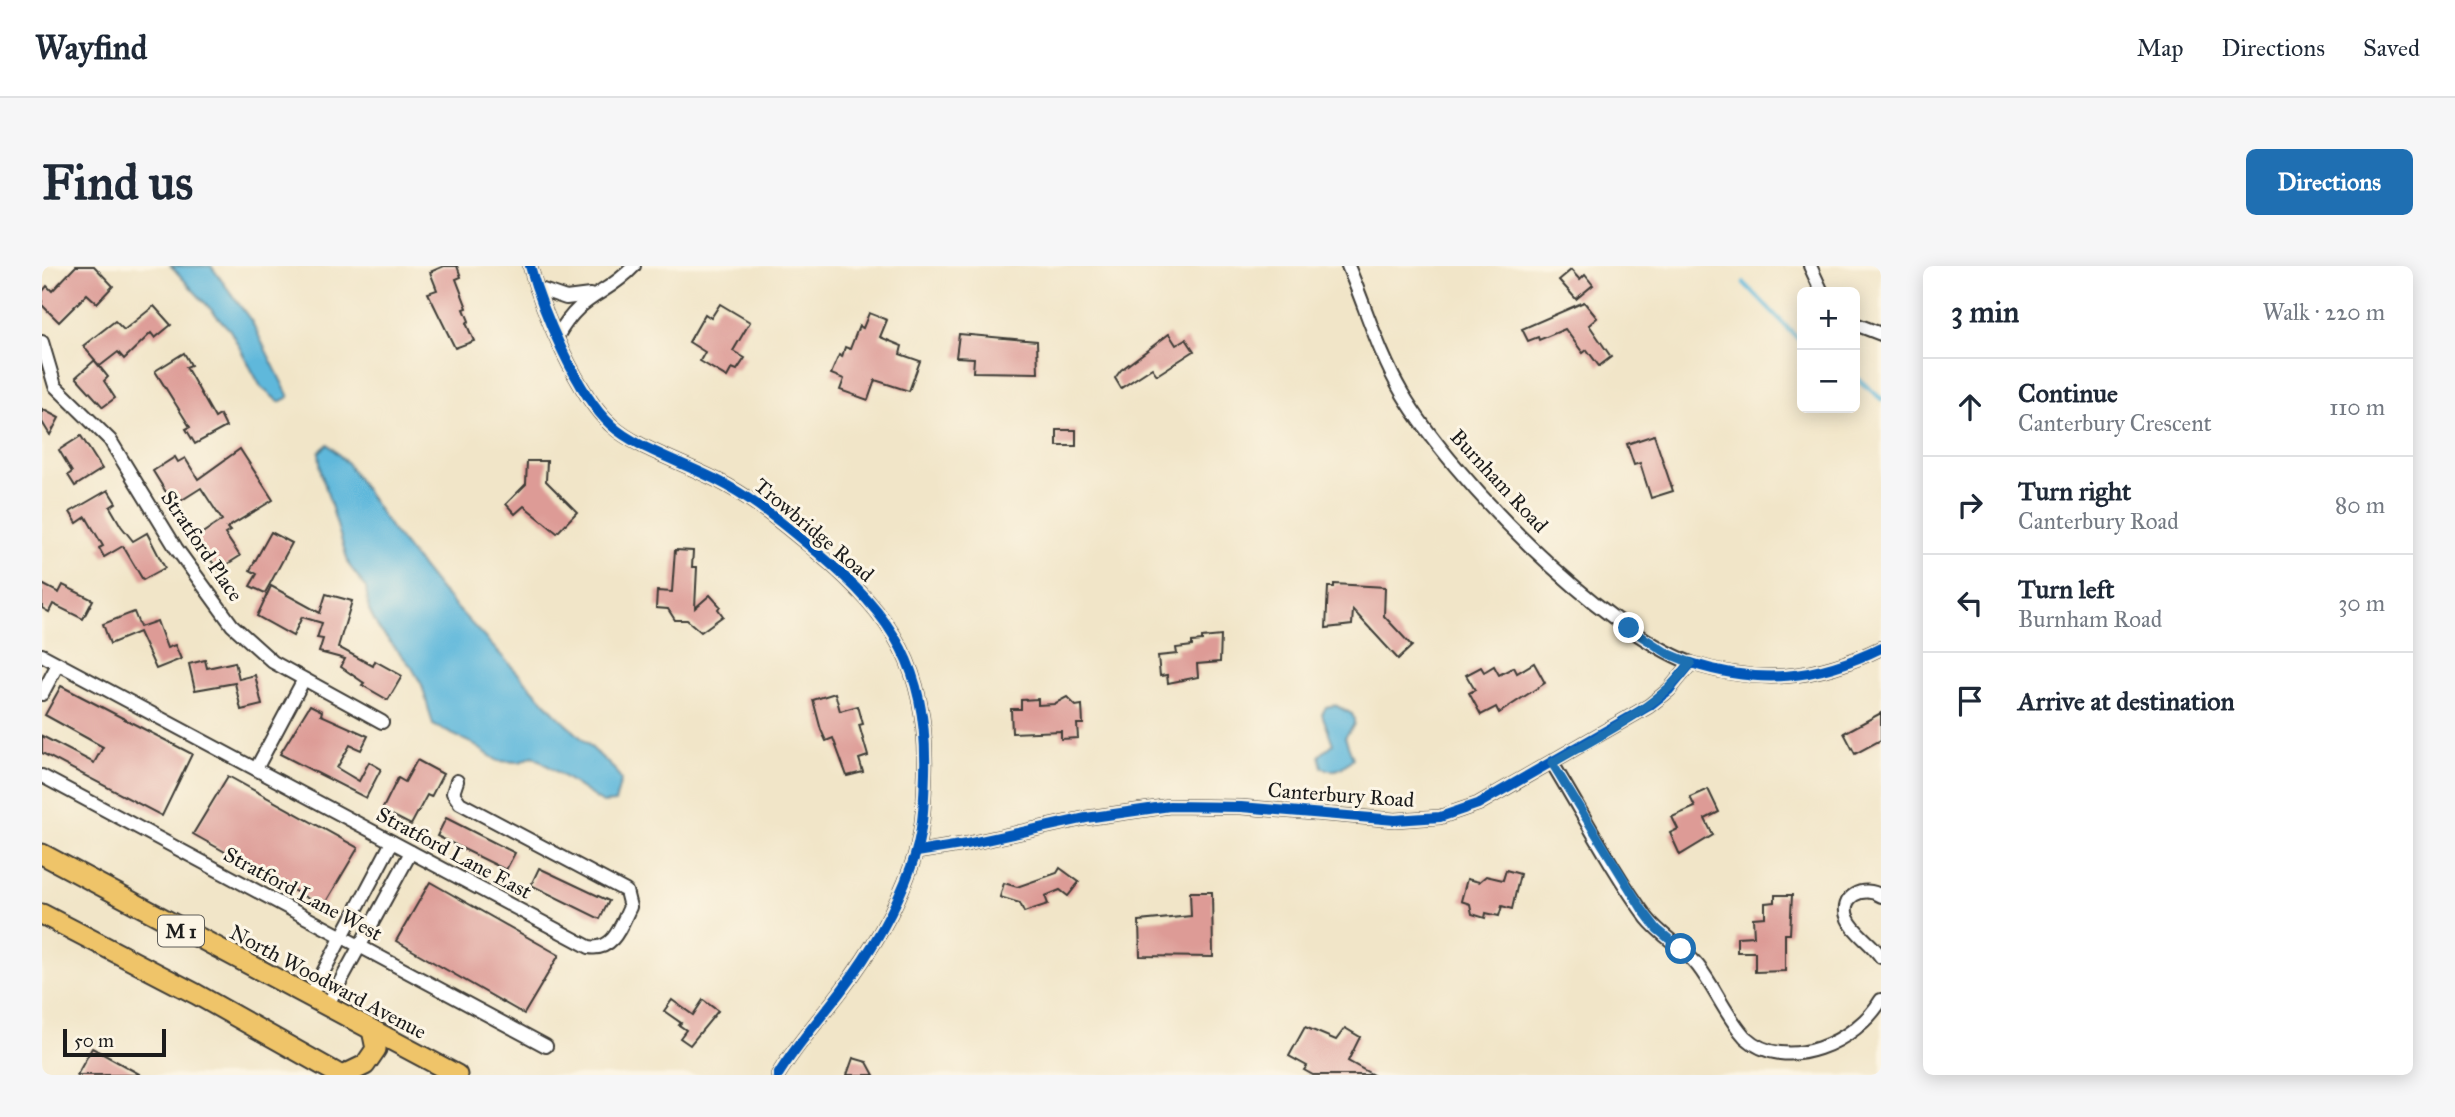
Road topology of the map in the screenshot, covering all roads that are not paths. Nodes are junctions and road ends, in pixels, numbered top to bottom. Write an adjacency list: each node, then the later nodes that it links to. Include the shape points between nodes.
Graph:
1 (530, 266): 6 (street, Trowbridge Road)
2 (634, 266): 7 (street)
3 (1348, 266): 15 (street, Burnham Road, via 1399,387 1471,483 1597,604 1644,639)
4 (1810, 266): 5 (street)
5 (1820, 287)
6 (537, 288): 7 (street, via 570,298); 10 (street, Trowbridge Road)
7 (597, 292): 10 (street, via 572,311)
8 (1860, 326): 9 (street)
9 (1881, 334)
10 (557, 337): 26 (street, Trowbridge Road, via 592,401 612,427 628,439 705,473 777,519 844,576 889,624 912,669 924,722 925,783)
11 (42, 342): 12 (street, Stratford Place)
12 (48, 384): 17 (street, Stratford Place, via 110,440 176,548 232,625 259,651)
13 (1881, 648): 15 (street, via 1825,671 1792,677 1741,674)
14 (42, 655): 16 (street, Stratford Lane East)
15 (1691, 663): 20 (street, Canterbury Road, via 1669,691 1649,706)
16 (58, 664): 18 (street); 21 (street, Stratford Lane East)
17 (303, 681): 19 (street, Stratford Place); 21 (street)
18 (42, 694)
19 (382, 722)
20 (1552, 763): 26 (street, Canterbury Road, via 1478,804 1425,819 1170,806); 33 (street, via 1647,917 1698,966 1752,1042 1779,1054 1822,1048 1853,1032)
21 (257, 769): 24 (street, Stratford Lane East)
22 (42, 776): 30 (street, Stratford Lane West)
23 (457, 781): 25 (street, Stratford Lane East, via 453,793 460,803 628,893 630,907 613,939 601,947 589,947)
24 (392, 842): 25 (street, Stratford Lane East); 30 (street)
25 (411, 852): 31 (street)
26 (917, 852): 39 (street, Trowbridge Road, via 868,952)
27 (48, 858): 34 (main road, North Woodward Avenue / M 1)
28 (1881, 896): 32 (street, via 1869,890 1858,892 1848,900 1846,911)
29 (42, 914): 37 (main road, M 1)
30 (342, 937): 31 (street, Stratford Lane West); 34 (street)
31 (360, 946): 34 (street); 36 (street, Stratford Lane West)
32 (1881, 957)
33 (1881, 1000)
34 (318, 1001): 35 (main road, North Woodward Avenue / M 1)
35 (372, 1030): 37 (main road, via 376,1049 365,1065); 38 (main road, North Woodward Avenue / M 1)
36 (546, 1046)
37 (342, 1075)
38 (457, 1075)
39 (778, 1075)

